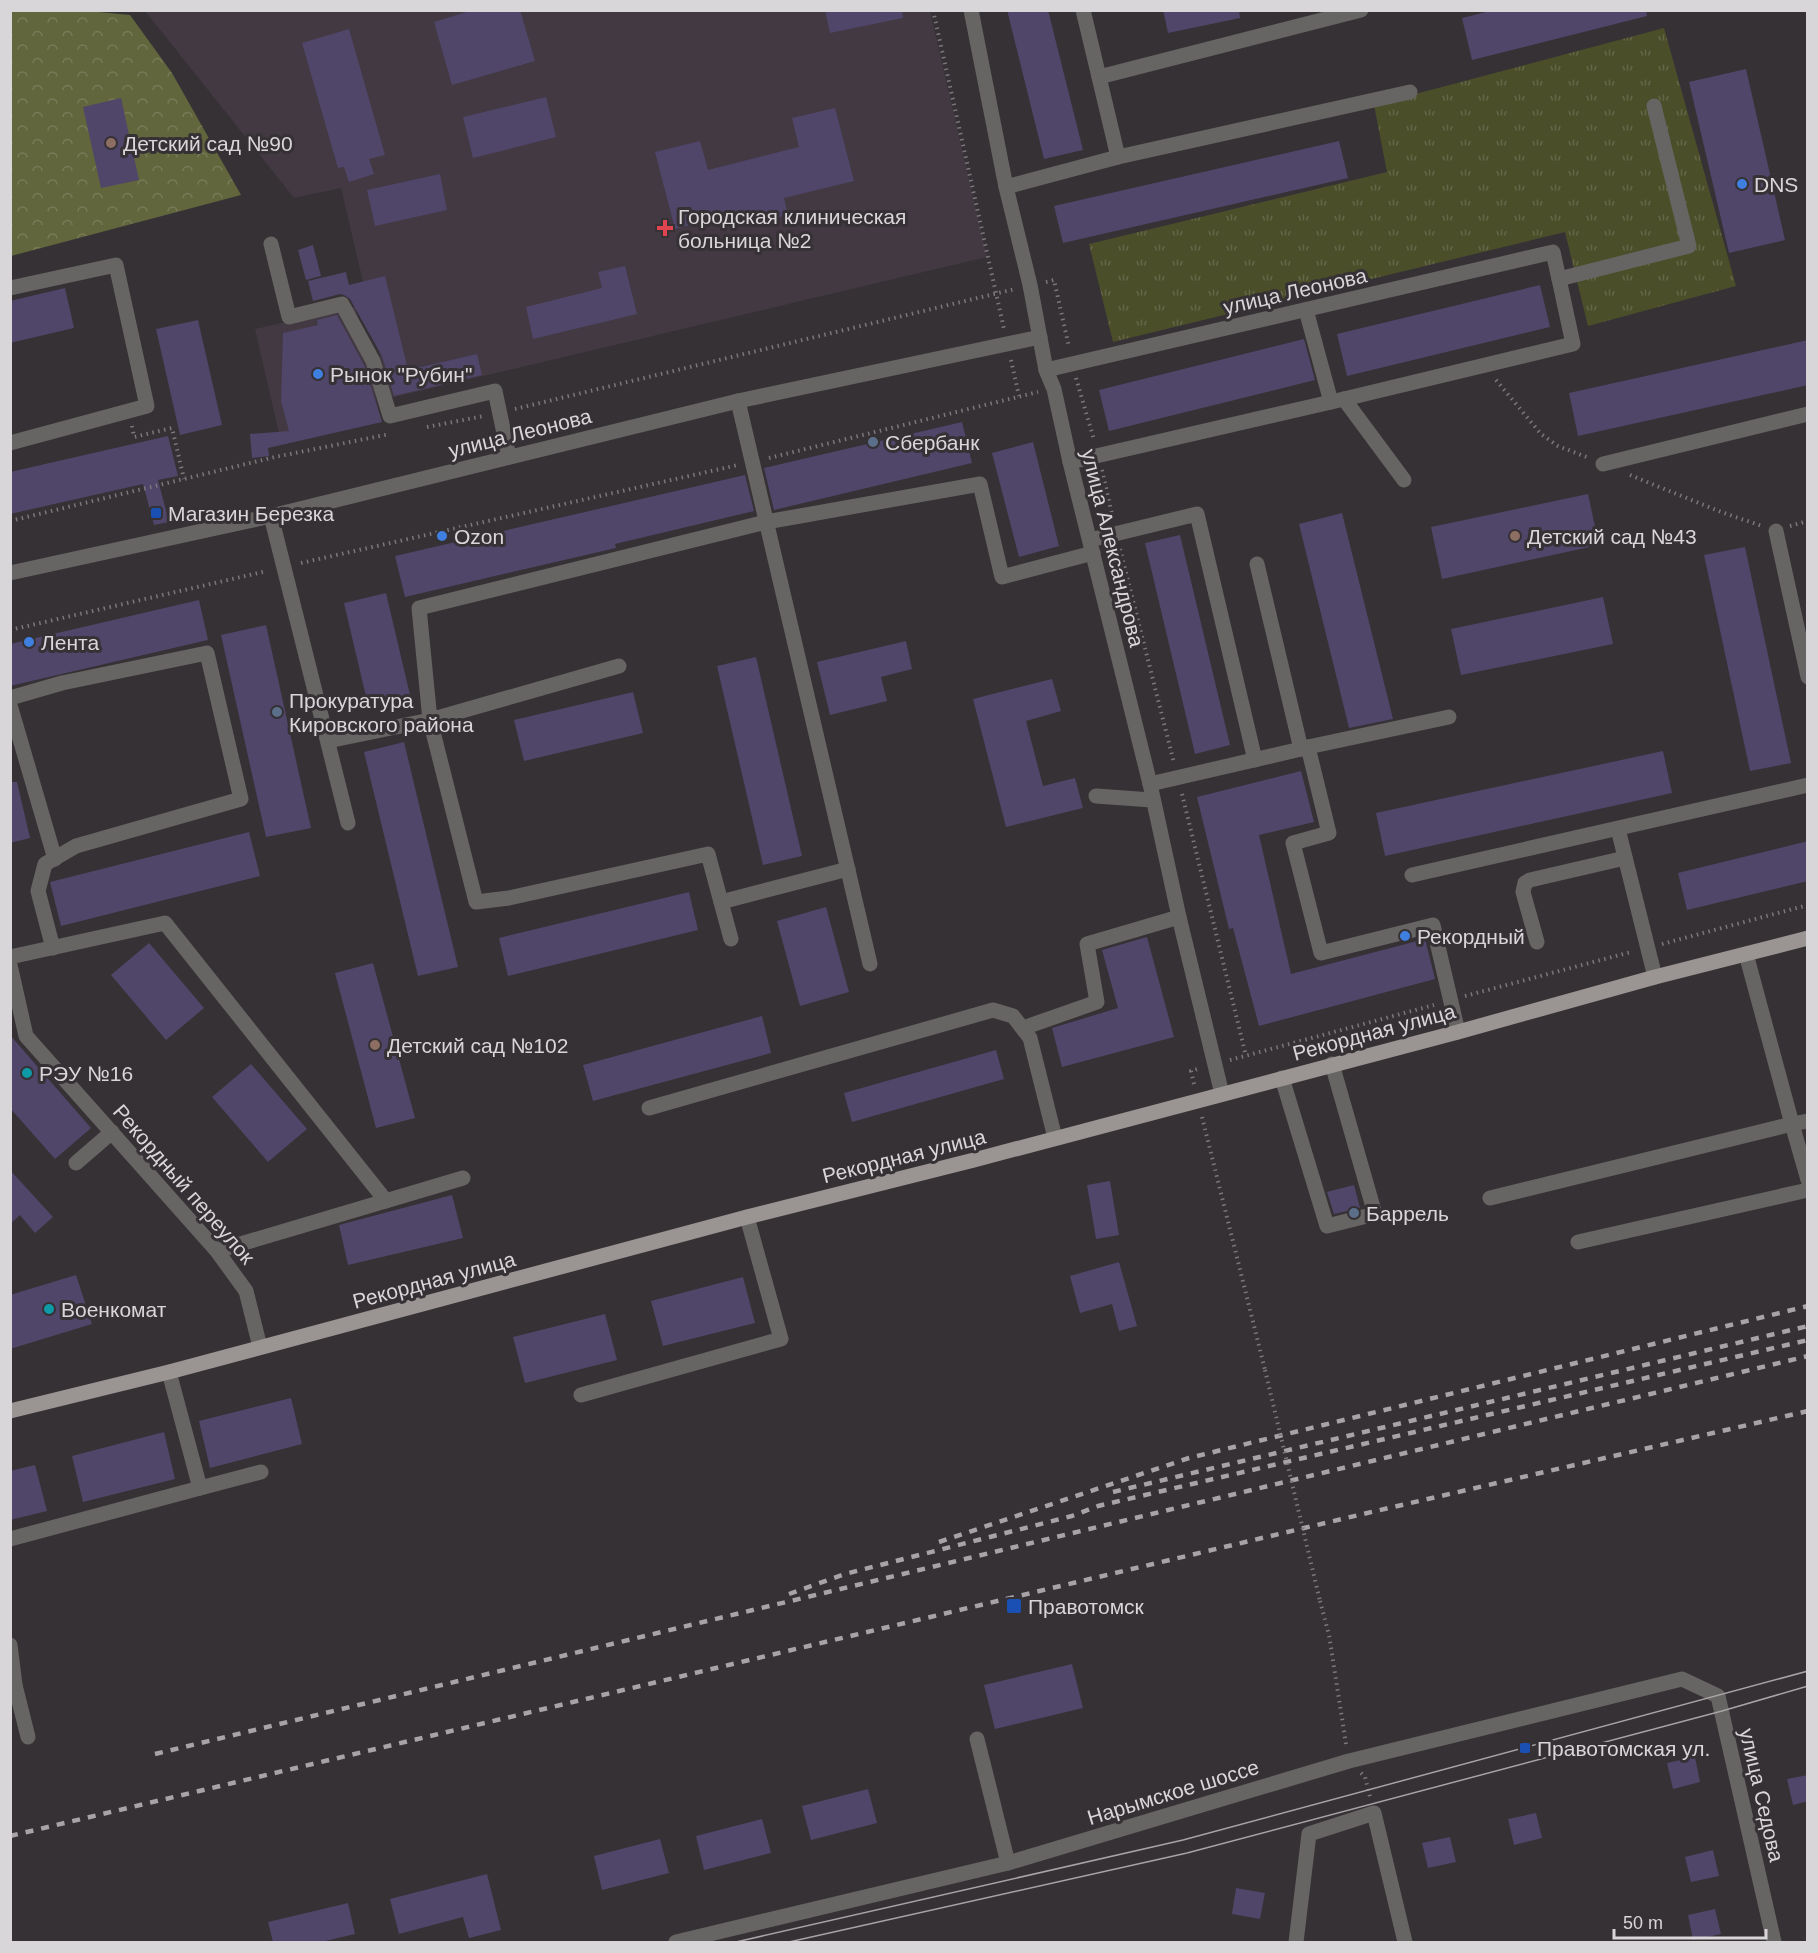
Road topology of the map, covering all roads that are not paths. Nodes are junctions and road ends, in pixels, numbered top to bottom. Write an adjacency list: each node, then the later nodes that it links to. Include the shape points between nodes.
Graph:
1 (971, 10): 8 (street, улица Александрова)
2 (1083, 10): 4 (street)
3 (1361, 10): 4 (street)
4 (1099, 77): 7 (street)
5 (1410, 92): 7 (street)
6 (1654, 106): 10 (street, via 1689,246)
7 (1118, 157): 8 (street)
8 (1006, 187): 13 (street, улица Александрова)
9 (271, 244): 19 (street, via 289,317 342,304 373,361 390,416 495,391)
10 (1559, 279): 12 (street, улица Леонова, via 1553,252); 16 (street, via 1573,344)
11 (10, 288): 18 (street, via 116,265 147,406)
12 (1306, 310): 14 (street, улица Леонова); 16 (street)
13 (1040, 337): 14 (street, улица Александрова); 15 (street, улица Леонова)
14 (1046, 370): 20 (street, улица Александрова)
15 (738, 400): 19 (street, улица Леонова); 24 (street)
16 (1337, 401): 20 (street); 22 (street)
17 (1808, 414): 21 (street)
18 (10, 443)
19 (508, 457): 23 (street, улица Леонова)
20 (1070, 462): 26 (street, улица Александрова)
21 (1603, 464)
22 (1404, 480)
23 (271, 516): 28 (street, улица Леонова); 35 (street)
24 (766, 522): 26 (street, via 980,484 1002,577); 34 (street, via 419,608); 45 (street)
25 (1776, 531): 30 (street)
26 (1091, 547): 37 (street, via 1116,534 1197,514); 39 (street, улица Александрова)
27 (1257, 564): 36 (street)
28 (10, 573)
29 (619, 666): 34 (street)
30 (1808, 677)
31 (10, 698): 44 (street, via 62,683 207,653 241,799 76,846)
32 (10, 705): 44 (street)
33 (1449, 717): 36 (street)
34 (430, 720): 35 (street); 47 (street, via 476,902 708,854)
35 (328, 741): 41 (street)
36 (1304, 748): 37 (street); 59 (street, via 1329,833 1293,843 1321,953 1432,925)
37 (1255, 760): 39 (street, via 1178,778)
38 (1808, 785): 42 (street)
39 (1151, 792): 40 (street); 48 (street, улица Александрова)
40 (1096, 796)
41 (348, 823)
42 (1618, 829): 43 (street); 46 (street)
43 (1625, 858): 51 (street, via 1525,884 1523,892); 57 (street)
44 (54, 859): 52 (street, via 45,864 38,891)
45 (848, 869): 47 (street); 55 (street)
46 (1412, 875)
47 (721, 902): 50 (street)
48 (1179, 917): 58 (street, via 1087,944 1097,1002); 62 (street, улица Александрова)
49 (1808, 938): 53 (main road, Рекордная улица)
50 (731, 939)
51 (1537, 942)
52 (53, 948): 54 (street); 73 (street, via 165,923)
53 (1746, 954): 57 (main road, Рекордная улица); 65 (street)
54 (10, 957)
55 (870, 964)
56 (10, 965): 66 (street, Рекордный переулок, via 26,1036)
57 (1655, 977): 59 (main road, Рекордная улица)
58 (1023, 1028): 63 (street, via 1013,1016 993,1010); 67 (street, via 1030,1038)
59 (1458, 1032): 60 (main road, Рекордная улица)
60 (1332, 1064): 61 (main road, Рекордная улица); 61 (street, via 1375,1214 1328,1226)
61 (1282, 1078): 62 (main road, Рекордная улица)
62 (1222, 1094): 67 (main road, Рекордная улица)
63 (649, 1108)
64 (1808, 1121): 65 (street)
65 (1792, 1125): 70 (street); 72 (street)
66 (112, 1132): 68 (street); 76 (street, Рекордный переулок)
67 (1055, 1138): 74 (main road, Рекордная улица)
68 (76, 1163)
69 (462, 1178): 73 (street)
70 (1808, 1180)
71 (1808, 1190): 75 (street)
72 (1490, 1198)
73 (386, 1201): 76 (street)
74 (747, 1217): 77 (main road, Рекордная улица); 79 (street, via 781,1339)
75 (1578, 1242)
76 (217, 1251): 77 (street, Рекордный переулок, via 246,1290)
77 (260, 1347): 78 (main road, Рекордная улица)
78 (169, 1372): 80 (main road, Рекордная улица); 82 (street)
79 (581, 1395)
80 (10, 1412)
81 (261, 1472): 82 (street)
82 (200, 1488): 83 (street)
83 (10, 1539)
84 (10, 1645): 86 (street)
85 (1682, 1679): 89 (street, Нарымское шоссе, via 1349,1761); 93 (street, улица Седова, via 1718,1696)
86 (13, 1686): 87 (street)
87 (28, 1737)
88 (976, 1739): 89 (street)
89 (1008, 1863): 90 (street, Нарымское шоссе)
90 (676, 1942)
91 (1296, 1942): 92 (street, via 1309,1834 1374,1813)
92 (1405, 1942)
93 (1773, 1942)

